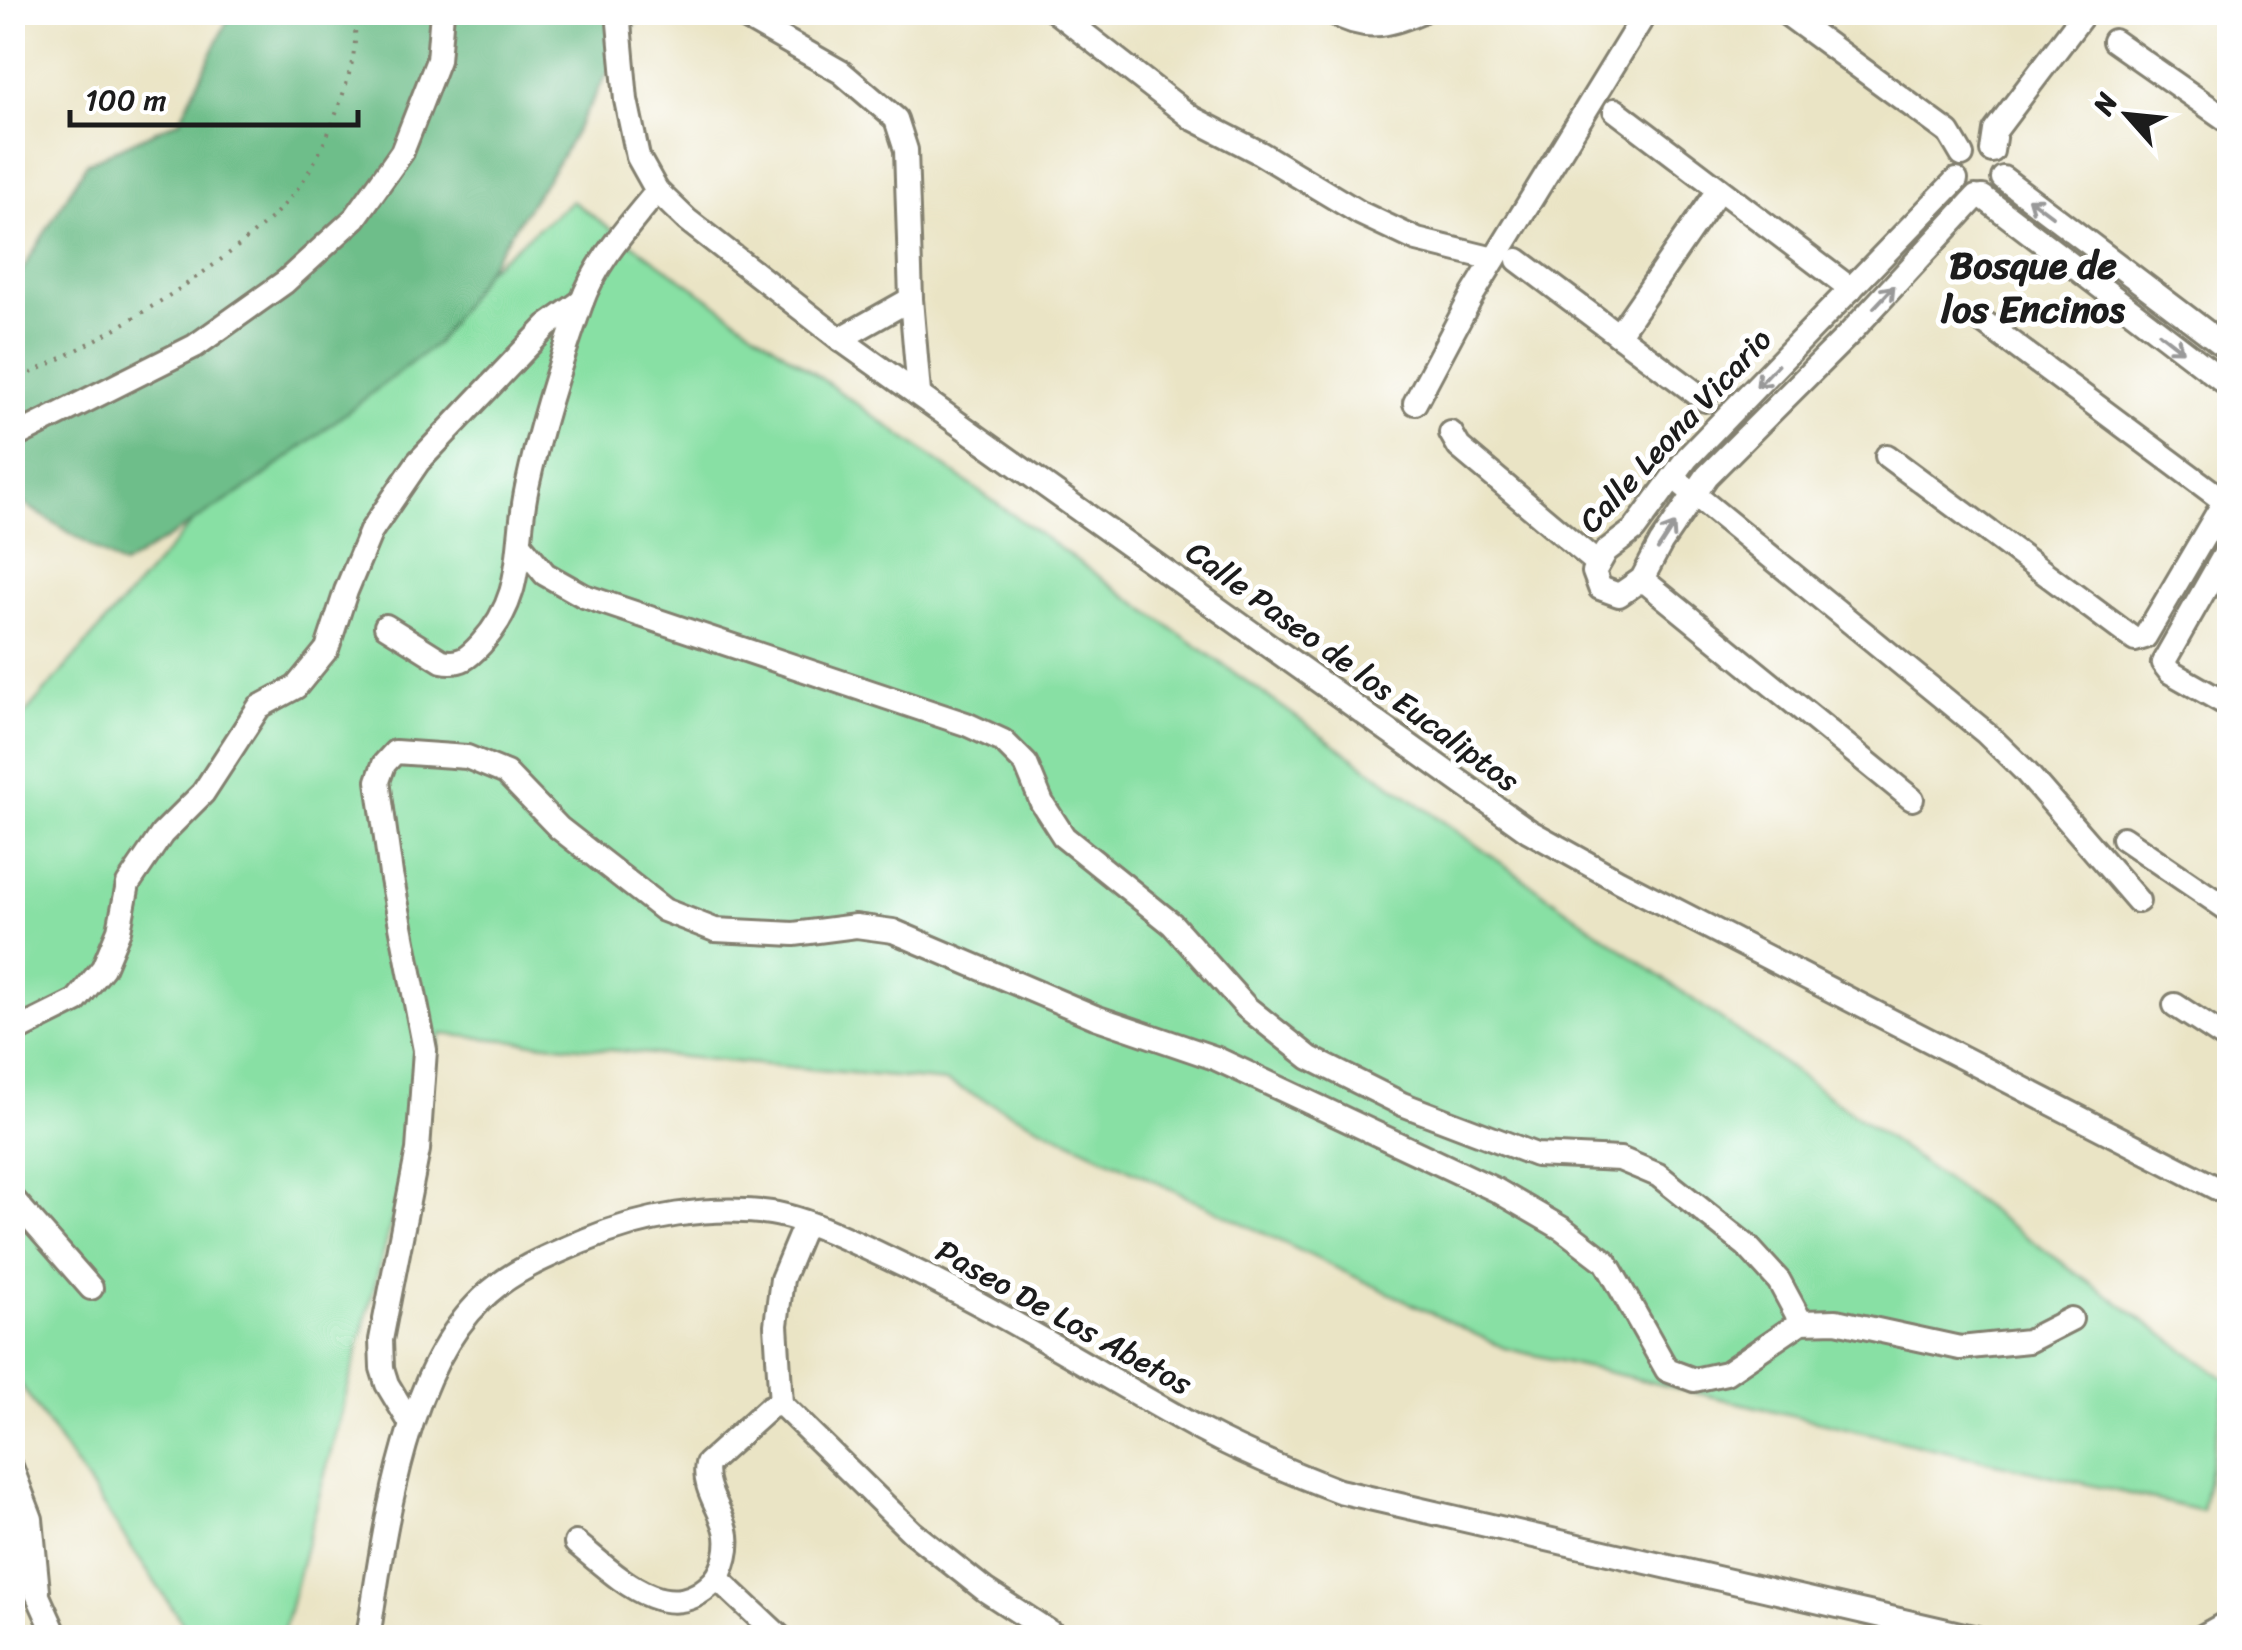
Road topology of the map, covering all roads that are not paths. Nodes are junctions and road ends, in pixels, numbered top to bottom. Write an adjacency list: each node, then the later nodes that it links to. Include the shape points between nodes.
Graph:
1 (442, 12): 36 (street, via 438,60 402,152 355,218 285,282 194,346)
2 (618, 12): 18 (street, Calle Paseo de los Eucaliptos, via 638,157)
3 (736, 12): 23 (street, via 841,72 882,104 901,130)
4 (1056, 12): 20 (street, via 1175,107 1360,214 1417,240)
5 (1332, 12): 6 (street, via 1386,26)
6 (1420, 12)
7 (1646, 12): 20 (street)
8 (1784, 12): 14 (street, via 1948,133)
9 (2081, 14): 13 (street, via 1995,131)
10 (2114, 41): 12 (street)
11 (1615, 110): 17 (street)
12 (2230, 122)
13 (1992, 151): 14 (street, via 1976,148); 15 (street)
14 (1962, 155): 16 (street)
15 (2003, 178): 19 (street); 30 (street, one-way to 15)
16 (1956, 180): 19 (street); 22 (street, Calle Leona Vicario)
17 (1719, 188): 22 (street); 28 (street)
18 (658, 191): 24 (street, via 612,248); 29 (street, Calle Paseo de los Eucaliptos)
19 (1980, 196): 27 (street, Calle Leona Vicario, one-way to 19); 31 (street, one-way to 31)
20 (1494, 259): 34 (street)
21 (1518, 260): 28 (street)
22 (1851, 289): 25 (street, Calle Leona Vicario)
23 (910, 299): 29 (street); 32 (street)
24 (582, 301): 41 (street, via 526,490); 52 (street, via 547,326 418,462 371,531 327,650 296,687 258,707 203,793 162,834 128,884 120,930 103,968 76,1001)
25 (1829, 312): 27 (street); 38 (street, Calle Leona Vicario, one-way to 38)
26 (1980, 320): 40 (street)
27 (1850, 334): 39 (street, Calle Leona Vicario)
28 (1618, 335): 33 (street)
29 (840, 340): 32 (street, Calle Paseo de los Eucaliptos)
30 (2230, 350)
31 (2230, 386)
32 (919, 393): 54 (street, Calle Paseo de los Eucaliptos, via 1528,830)
33 (1705, 400)
34 (1415, 403)
35 (1451, 433): 43 (street, via 1459,447)
36 (12, 438)
37 (1888, 456): 40 (street, via 2140,640)
38 (1672, 477): 39 (street); 43 (street, Calle Leona Vicario, via 1634,530)
39 (1694, 495): 44 (street, Calle Leona Vicario, one-way to 39); 49 (street, via 1986,733)
40 (2227, 497)
41 (520, 545): 45 (street, via 517,582 505,611 470,656 442,661); 59 (street, via 545,574 584,596 1003,741 1026,764 1064,837 1172,924 1246,1007 1310,1058 1402,1104 1536,1155 1620,1159 1658,1176 1747,1246 1779,1281)
42 (2230, 546): 46 (street, via 2163,663)
43 (1598, 563): 44 (street, Calle Leona Vicario, via 1595,580 1608,593 1618,595)
44 (1642, 579): 47 (street)
45 (386, 626)
46 (2230, 706)
47 (1912, 799)
48 (2122, 838): 50 (street)
49 (2138, 900)
50 (2230, 911)
51 (2175, 1004): 53 (street)
52 (12, 1033)
53 (2230, 1041)
54 (2230, 1195)
55 (12, 1198): 57 (street)
56 (805, 1224): 60 (street, via 782,1279 776,1325); 61 (street, Paseo De Los Abetos, via 772,1213 694,1212 618,1226 514,1274 480,1300 452,1338); 72 (street, Paseo De Los Abetos, via 981,1303 1202,1430 1339,1491)
57 (90, 1288)
58 (2071, 1319): 59 (street, via 2028,1341 1960,1348 1836,1321)
59 (1801, 1322): 61 (street, via 1726,1373 1694,1380 1667,1370 1606,1262 1496,1190 1215,1058 1095,1017 893,931 716,930 664,910 560,828 506,774 467,757 395,752 378,781 425,1050 418,1150 381,1340 387,1384)
60 (781, 1404): 65 (street, via 707,1464 727,1532); 71 (street, via 912,1532)
61 (412, 1424): 69 (street, Paseo De Los Abetos)
62 (12, 1469): 66 (street, via 31,1519)
63 (12, 1538): 66 (street)
64 (576, 1543): 65 (street, via 637,1592 661,1601 685,1600)
65 (717, 1578): 70 (street)
66 (38, 1591): 68 (street)
67 (2230, 1621): 73 (street)
68 (57, 1638)
69 (368, 1638)
70 (782, 1638)
71 (1059, 1638)
72 (1977, 1638)
73 (2200, 1638)

